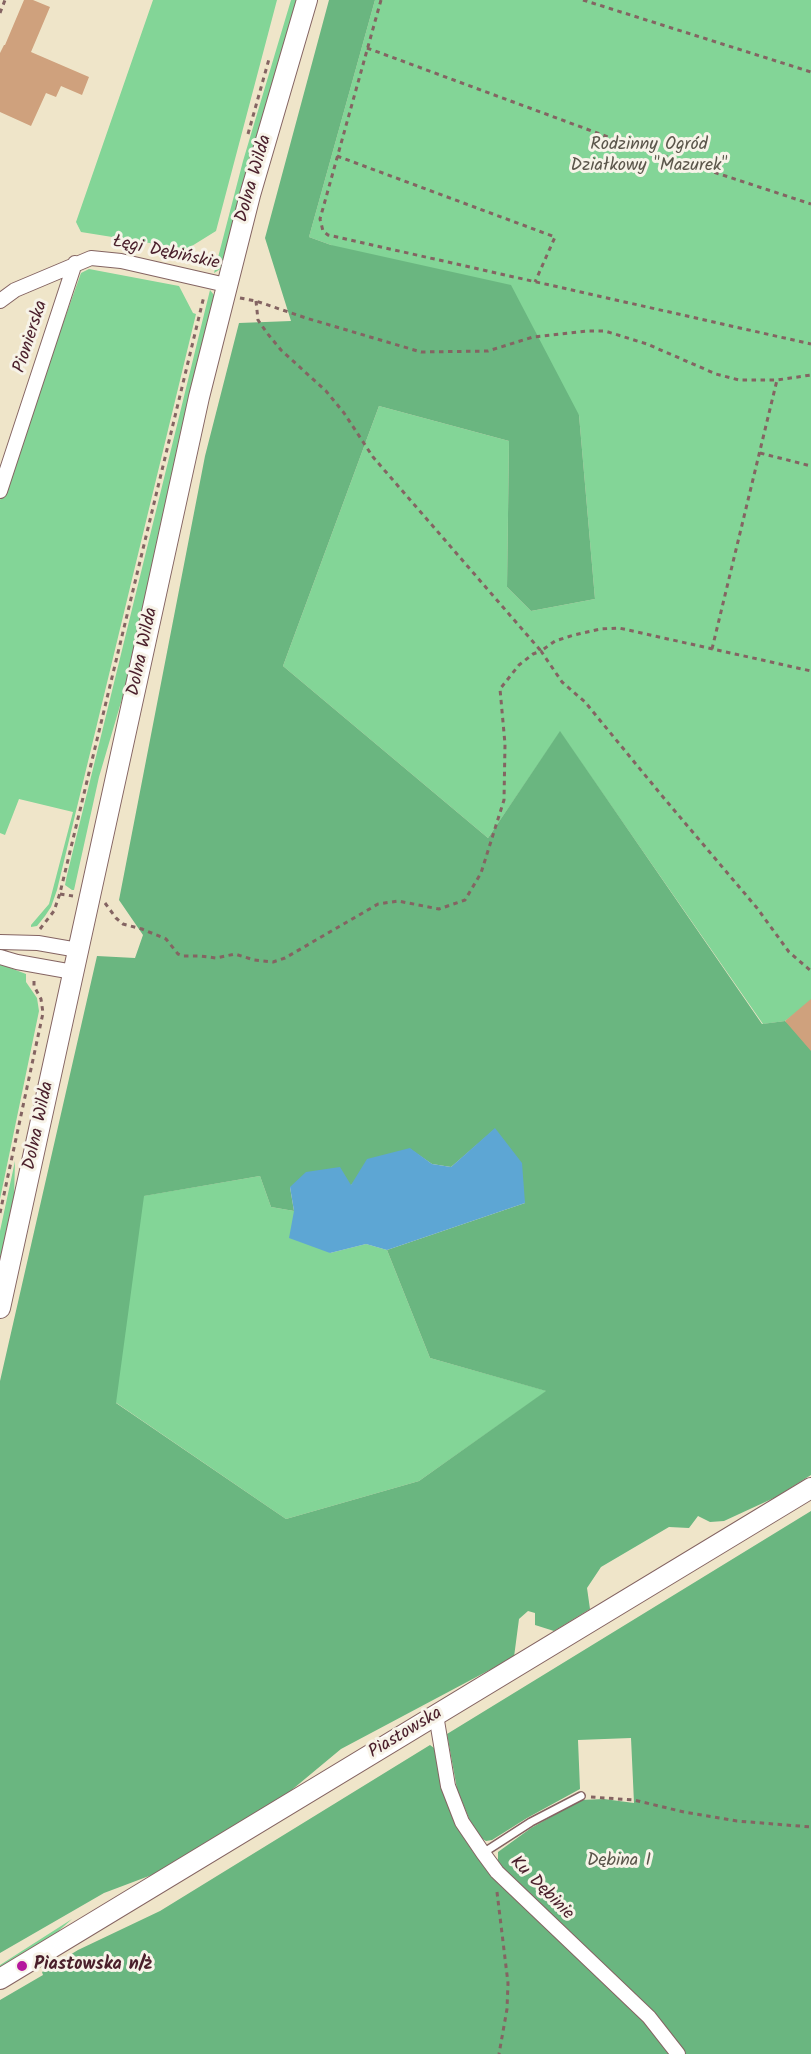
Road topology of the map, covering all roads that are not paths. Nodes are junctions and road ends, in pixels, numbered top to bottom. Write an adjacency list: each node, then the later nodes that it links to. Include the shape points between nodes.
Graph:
1 (307, 0): 3 (main road, Dolna Wilda)
2 (75, 263): 3 (street, Łęgi Dębińskie, via 91,258 121,261); 4 (street, Łęgi Dębińskie, via 15,290); 5 (street, Pionierska)
3 (219, 287): 7 (main road, Dolna Wilda, via 199,397 81,898)
4 (0, 301)
5 (0, 491)
6 (0, 942): 7 (street)
7 (78, 950): 9 (main road, Dolna Wilda)
8 (0, 957): 9 (street)
9 (73, 972): 10 (main road, Dolna Wilda)
10 (0, 1308)
11 (811, 1488): 12 (main road, Piastowska)
12 (436, 1715): 14 (street, Ku Dębinie, via 448,1786 462,1822); 15 (main road, Piastowska)
13 (581, 1796): 14 (lane)
14 (483, 1853): 16 (street, Ku Dębinie, via 497,1872 650,2017)
15 (0, 1978)
16 (678, 2054)

